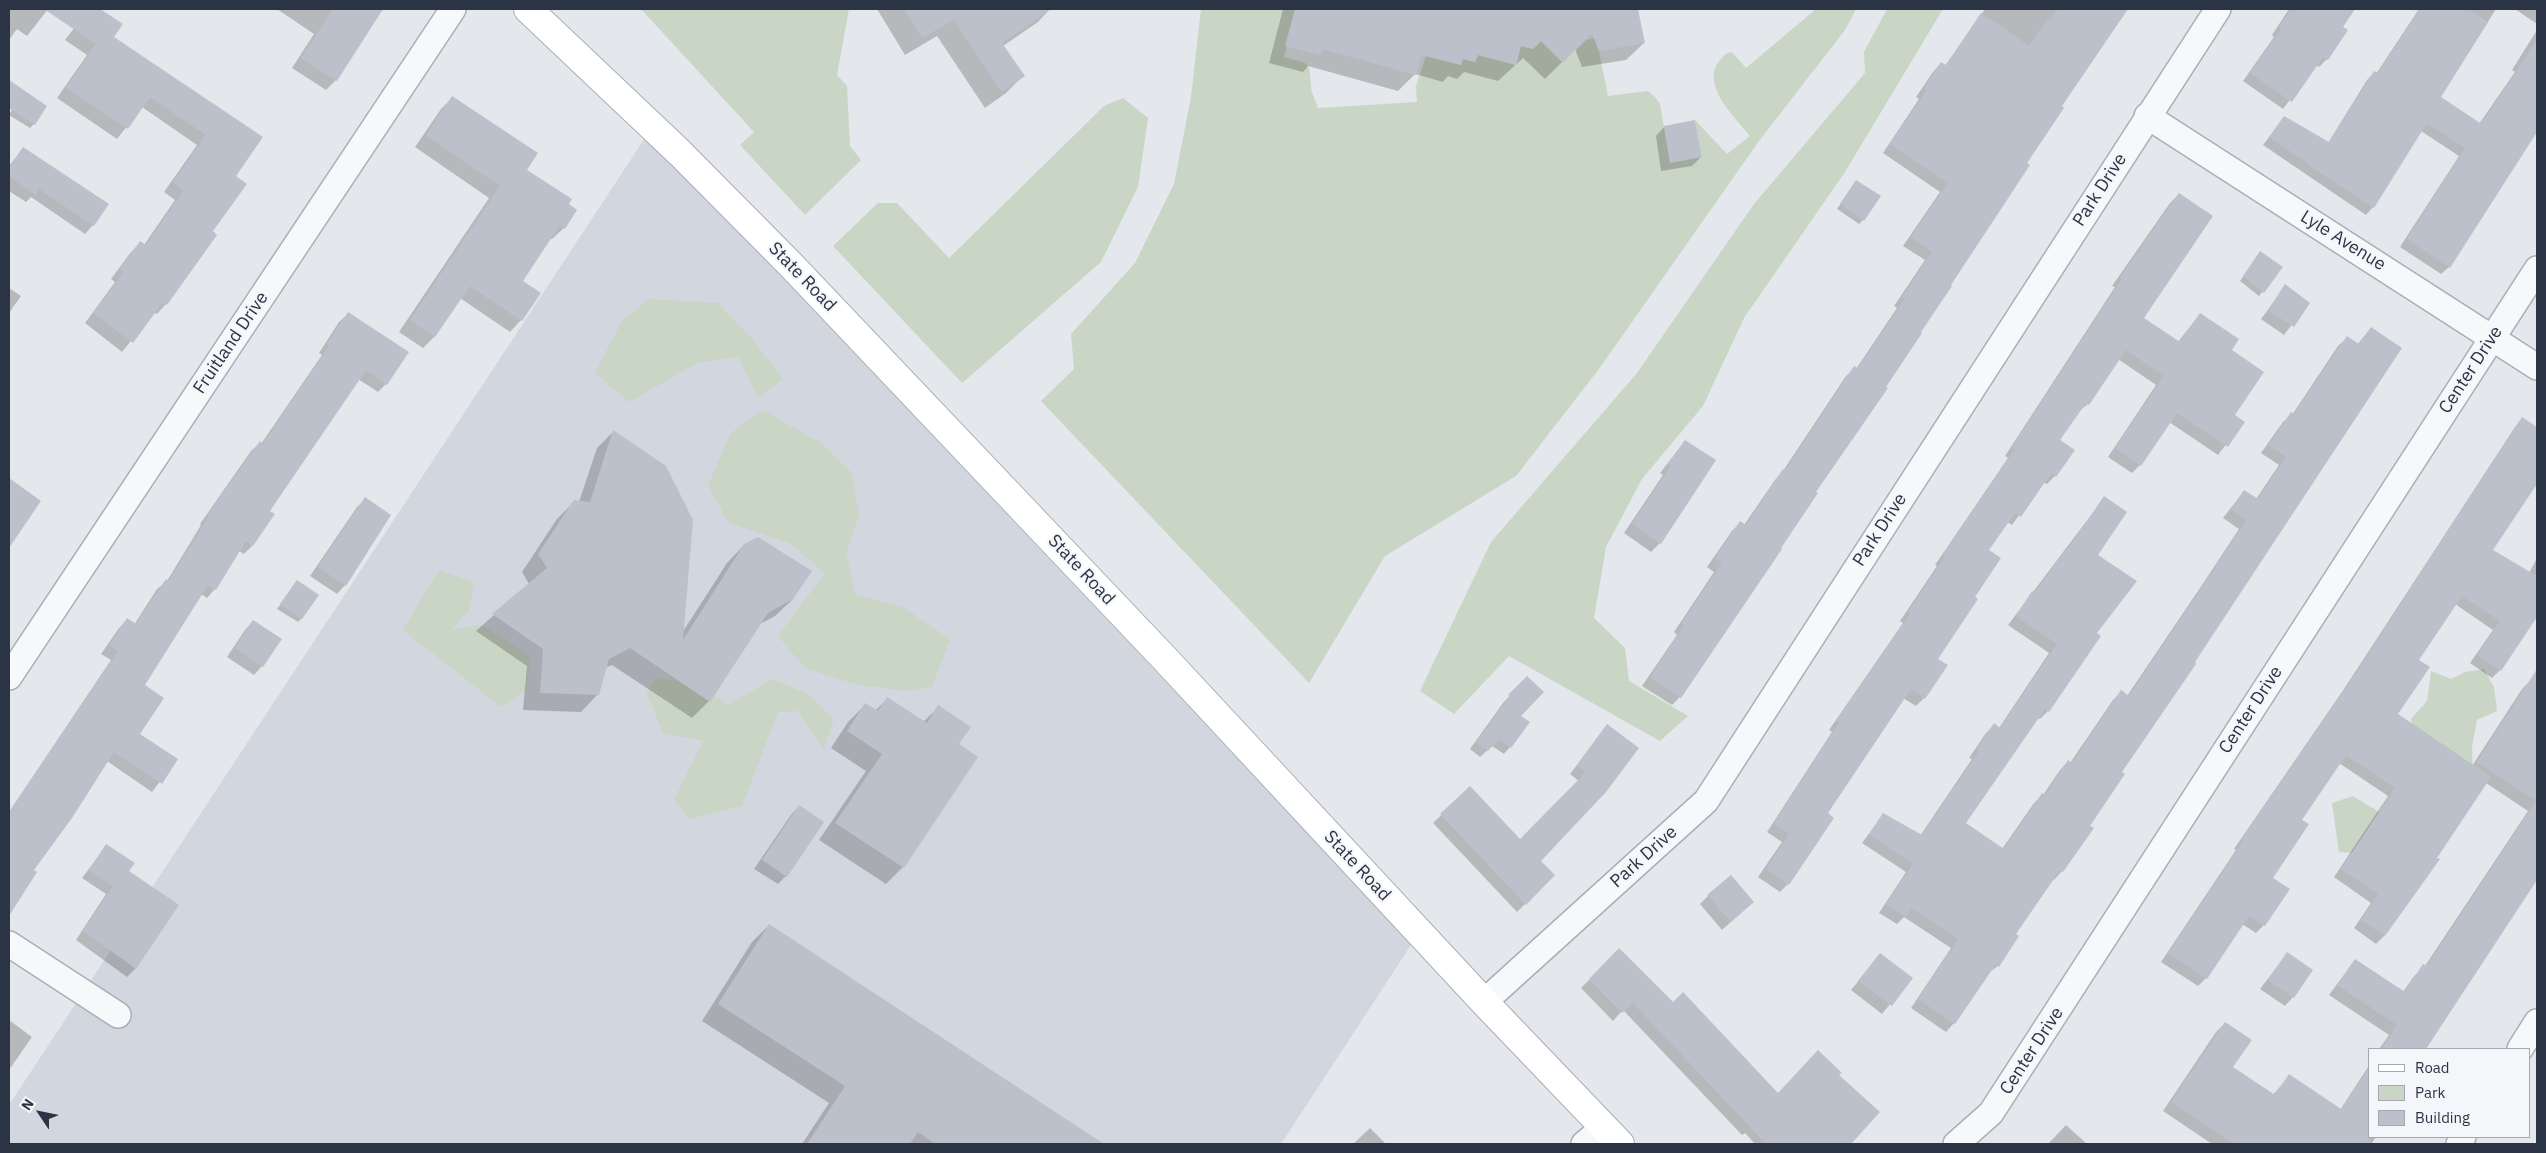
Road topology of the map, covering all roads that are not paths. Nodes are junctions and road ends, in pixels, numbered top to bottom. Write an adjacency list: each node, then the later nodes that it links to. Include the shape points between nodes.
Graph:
1 (453, 9): 8 (street, Fruitland Drive)
2 (528, 9): 10 (main road, State Road, via 680,153 798,272)
3 (2218, 9): 4 (street, Park Drive)
4 (2147, 116): 6 (street, Lyle Avenue); 10 (street, Park Drive, via 1706,801)
5 (2537, 269): 6 (street, Center Drive)
6 (2492, 337): 7 (street, Lyle Avenue); 15 (street, Center Drive, via 1992,1112)
7 (2537, 367)
8 (9, 677)
9 (9, 944): 11 (street)
10 (1484, 1002): 14 (main road, State Road)
11 (118, 1015)
12 (2537, 1022): 13 (street)
13 (2521, 1048)
14 (1602, 1139)
15 (1956, 1144)

